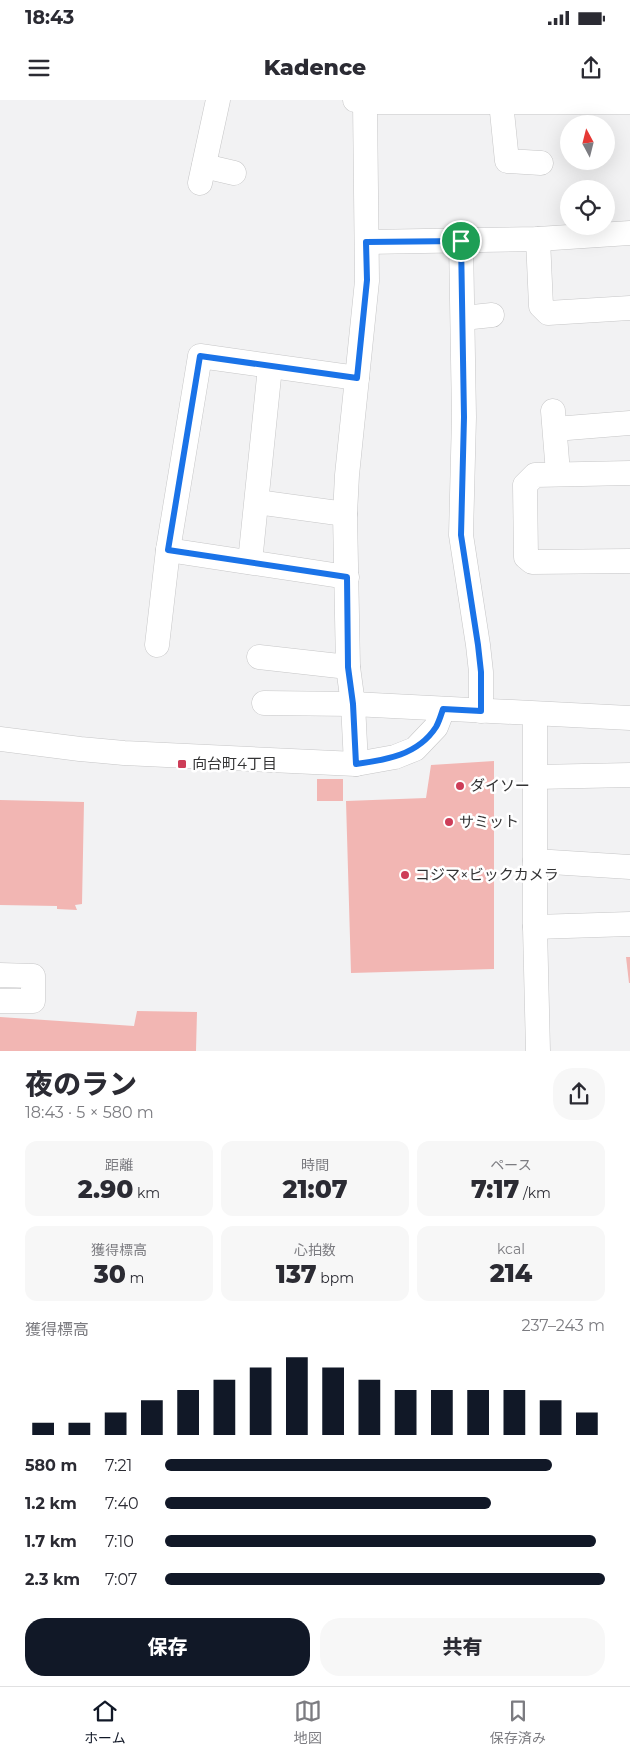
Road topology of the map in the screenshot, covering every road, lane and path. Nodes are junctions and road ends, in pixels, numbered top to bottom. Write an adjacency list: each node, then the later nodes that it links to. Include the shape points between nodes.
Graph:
1 (218, 100): 6 (street, via 202,175)
2 (360, 101): 3 (street); 10 (street)
3 (501, 102): 4 (street); 5 (street, via 507,161)
4 (630, 102)
5 (541, 162)
6 (234, 172)
7 (630, 233): 8 (street)
8 (538, 239): 9 (street); 11 (street, via 540,306 548,313)
9 (461, 241): 10 (street); 13 (street)
10 (366, 242): 15 (street, via 367,280)
11 (630, 308)
12 (492, 315): 13 (street)
13 (463, 318): 31 (street, via 461,535 478,645)
14 (270, 367): 15 (street); 19 (street); 21 (street, via 200,356)
15 (357, 378): 20 (street)
16 (630, 423): 17 (street, via 554,420)
17 (558, 473): 18 (street); 22 (street, via 535,475 525,485 526,557 532,562)
18 (630, 473)
19 (257, 502): 20 (street); 23 (street)
20 (345, 514): 24 (street)
21 (168, 550): 23 (street); 25 (street)
22 (630, 561)
23 (250, 562): 24 (street)
24 (347, 577): 27 (street)
25 (157, 645)
26 (259, 656): 27 (street)
27 (348, 667): 29 (street)
28 (264, 703): 29 (street)
29 (353, 704): 30 (street); 35 (street)
30 (443, 709): 31 (street); 35 (street, via 436,727 414,749 395,758)
31 (481, 711): 32 (street)
32 (536, 714): 33 (street); 37 (street)
33 (630, 718)
34 (0, 739): 35 (street, via 80,750)
35 (356, 764)
36 (630, 775): 37 (street)
37 (536, 778): 38 (street)
38 (535, 861): 39 (street); 41 (street)
39 (630, 867)
40 (630, 924): 41 (street)
41 (535, 927): 44 (street)
42 (0, 975): 43 (street, via 33,976 33,1001)
43 (0, 1001)
44 (538, 1051)

